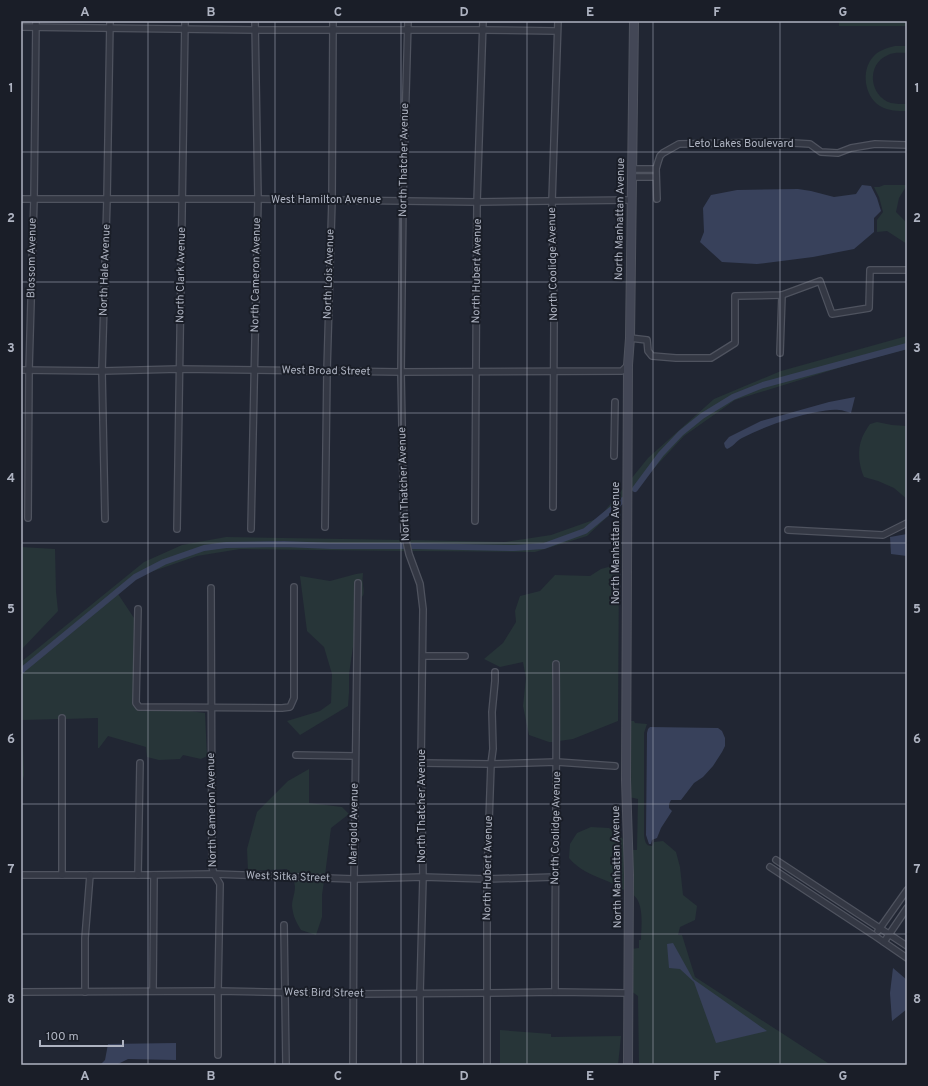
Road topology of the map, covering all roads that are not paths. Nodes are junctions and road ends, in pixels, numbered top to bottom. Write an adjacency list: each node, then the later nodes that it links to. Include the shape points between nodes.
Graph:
1 (110, 21): 11 (street, North Hale Avenue)
2 (184, 21): 12 (street, North Clark Avenue)
3 (255, 21): 13 (street, North Cameron Avenue)
4 (333, 21): 14 (street, North Lois Avenue)
5 (408, 21): 15 (street, North Thatcher Avenue)
6 (483, 21): 16 (street, North Hubert Avenue)
7 (558, 21): 17 (street, North Coolidge Avenue)
8 (634, 21): 20 (street, North Manhattan Avenue)
9 (36, 24): 10 (street); 11 (street); 22 (street, Blossom Avenue)
10 (21, 27)
11 (110, 28): 12 (street); 23 (street, North Hale Avenue)
12 (184, 29): 13 (street); 24 (street, North Clark Avenue)
13 (255, 30): 14 (street); 25 (street, North Cameron Avenue)
14 (333, 30): 15 (street); 28 (street, North Lois Avenue)
15 (408, 30): 16 (street); 29 (street, North Thatcher Avenue)
16 (483, 30): 17 (street); 32 (street, North Hubert Avenue)
17 (558, 32): 31 (street, North Coolidge Avenue)
18 (907, 145): 19 (street, Leto Lakes Boulevard, via 875,144 838,153 821,152 810,144 777,142 679,144 663,152)
19 (656, 169): 20 (street); 21 (street, Leto Lakes Boulevard)
20 (632, 173): 21 (street); 30 (street, North Manhattan Avenue)
21 (656, 177): 26 (street, Leto Lakes Boulevard)
22 (34, 199): 23 (street, West Hamilton Avenue); 27 (street, West Hamilton Avenue); 40 (street, Blossom Avenue)
23 (107, 199): 24 (street, West Hamilton Avenue); 43 (street, North Hale Avenue)
24 (182, 199): 25 (street, West Hamilton Avenue); 38 (street, North Clark Avenue)
25 (258, 199): 28 (street, West Hamilton Avenue); 41 (street, North Cameron Avenue)
26 (657, 199)
27 (21, 200)
28 (332, 200): 29 (street, West Hamilton Avenue); 44 (street, North Lois Avenue)
29 (403, 200): 32 (street, West Hamilton Avenue); 46 (street, North Thatcher Avenue)
30 (631, 200): 31 (street, West Hamilton Avenue); 35 (street, North Manhattan Avenue)
31 (552, 201): 32 (street, West Hamilton Avenue); 42 (street, North Coolidge Avenue)
32 (478, 202): 45 (street, North Hubert Avenue)
33 (907, 270): 34 (street, via 870,270 869,308 832,314 820,281)
34 (782, 295): 35 (street, via 735,296 735,343 711,358 652,356 648,351 647,340); 36 (street)
35 (630, 338): 37 (street, North Manhattan Avenue)
36 (780, 353)
37 (628, 365): 42 (street, West Broad Street, via 622,371); 49 (street, North Manhattan Avenue)
38 (180, 369): 41 (street, West Broad Street); 43 (street, West Broad Street); 57 (street, North Clark Avenue)
39 (21, 370): 40 (street, West Broad Street)
40 (29, 370): 43 (street, West Broad Street); 52 (street, Blossom Avenue)
41 (254, 370): 44 (street, West Broad Street); 58 (street, North Cameron Avenue)
42 (554, 370): 45 (street, West Broad Street); 51 (street, North Coolidge Avenue)
43 (102, 371): 53 (street, North Hale Avenue)
44 (327, 371): 46 (street, West Broad Street); 56 (street, North Lois Avenue)
45 (476, 371): 46 (street, West Broad Street); 54 (street, North Hubert Avenue)
46 (401, 372): 64 (street, North Thatcher Avenue, via 404,532 420,584)
47 (615, 402): 48 (street)
48 (614, 429): 49 (street); 50 (street)
49 (628, 430): 106 (street, North Manhattan Avenue)
50 (614, 456)
51 (553, 507)
52 (28, 518)
53 (105, 519)
54 (475, 521)
55 (907, 523): 59 (street, via 883,535)
56 (325, 527)
57 (177, 529)
58 (251, 529)
59 (788, 530)
60 (358, 583): 71 (street, Marigold Avenue)
61 (294, 587): 68 (street, via 294,698 290,707)
62 (211, 588): 68 (street, North Cameron Avenue)
63 (138, 608): 68 (street, via 136,703 139,707)
64 (423, 656): 65 (street); 74 (street, North Thatcher Avenue)
65 (465, 656)
66 (556, 664): 73 (street, North Coolidge Avenue)
67 (495, 672): 75 (street, North Hubert Avenue)
68 (211, 708): 79 (street, North Cameron Avenue)
69 (62, 718): 81 (street)
70 (296, 755): 71 (street)
71 (355, 756): 87 (street, Marigold Avenue)
72 (140, 762): 83 (street)
73 (557, 762): 75 (street); 76 (street); 86 (street, North Coolidge Avenue)
74 (421, 763): 75 (street); 85 (street, North Thatcher Avenue)
75 (491, 764): 88 (street, North Hubert Avenue)
76 (615, 766)
77 (776, 860): 92 (street)
78 (770, 867): 94 (street)
79 (214, 874): 84 (street, West Sitka Street); 87 (street, West Sitka Street); 99 (street, North Cameron Avenue, via 220,884)
80 (21, 875): 81 (street, West Sitka Street)
81 (62, 875): 82 (street, West Sitka Street)
82 (90, 875): 83 (street, West Sitka Street); 101 (street, via 85,938)
83 (138, 875): 84 (street, West Sitka Street)
84 (154, 875): 98 (street)
85 (422, 877): 87 (street, West Sitka Street); 88 (street, West Sitka Street); 104 (street, North Thatcher Avenue)
86 (555, 877): 88 (street, West Sitka Street); 103 (street, North Coolidge Avenue)
87 (354, 879): 107 (street, Marigold Avenue)
88 (487, 879): 105 (street, North Hubert Avenue)
89 (907, 890): 92 (street)
90 (907, 908): 93 (street)
91 (284, 925): 102 (street)
92 (880, 928): 93 (street); 94 (street)
93 (889, 934): 95 (street); 96 (street)
94 (876, 936): 95 (street)
95 (884, 942): 97 (street)
96 (907, 946)
97 (907, 958)
98 (153, 990): 99 (street, West Bird Street); 101 (street, West Bird Street)
99 (218, 990): 102 (street, West Bird Street); 108 (street, North Cameron Avenue)
100 (21, 992): 101 (street, West Bird Street)
101 (85, 992)
102 (285, 992): 107 (street, West Bird Street); 109 (street)
103 (555, 992): 105 (street, West Bird Street); 106 (street, West Bird Street)
104 (420, 993): 105 (street, West Bird Street); 107 (street, West Bird Street); 111 (street, North Thatcher Avenue)
105 (486, 993): 112 (street, North Hubert Avenue)
106 (628, 993): 113 (street, North Manhattan Avenue)
107 (354, 994): 110 (street, Marigold Avenue)
108 (218, 1055)
109 (286, 1065)
110 (353, 1065)
111 (420, 1065)
112 (486, 1065)
113 (628, 1065)

